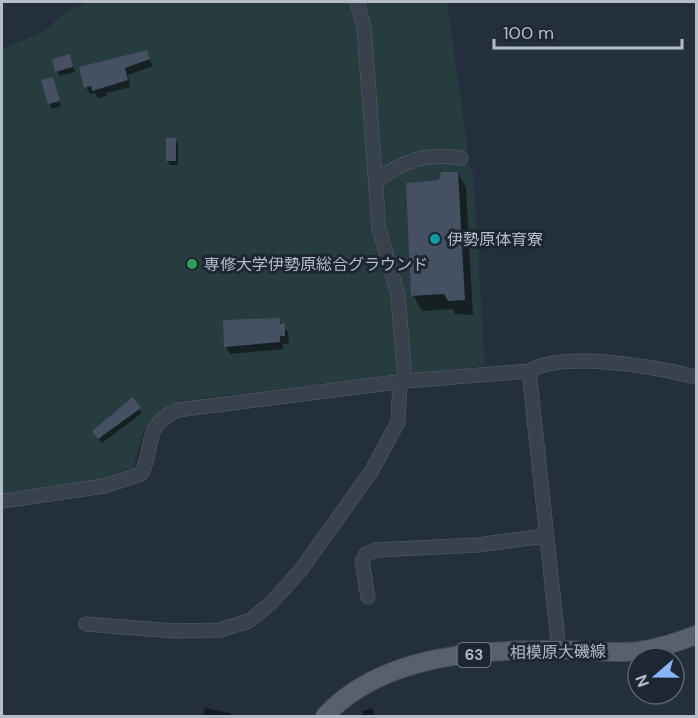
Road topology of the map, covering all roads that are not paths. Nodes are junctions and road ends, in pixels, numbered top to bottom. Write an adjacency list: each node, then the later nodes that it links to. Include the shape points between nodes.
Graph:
1 (357, 2): 3 (street, via 364,27)
2 (460, 158): 3 (street, via 424,157 400,164)
3 (376, 182): 6 (street, via 379,228 398,295)
4 (529, 371): 5 (street, via 538,366 598,361); 6 (street); 8 (street)
5 (696, 376)
6 (403, 381): 7 (street, via 177,410 151,433 148,461 141,474 104,486); 10 (street, via 398,422 370,472 300,571 249,621 220,630 173,631)
7 (2, 501)
8 (545, 536): 9 (street, via 477,545 376,550 366,554 362,562); 12 (street)
9 (368, 597)
10 (86, 624)
11 (696, 635): 12 (main road, 相模原大磯線 / 63, via 639,651)
12 (559, 650): 13 (main road, 相模原大磯線 / 63, via 501,652 410,665 357,690)
13 (326, 717)

